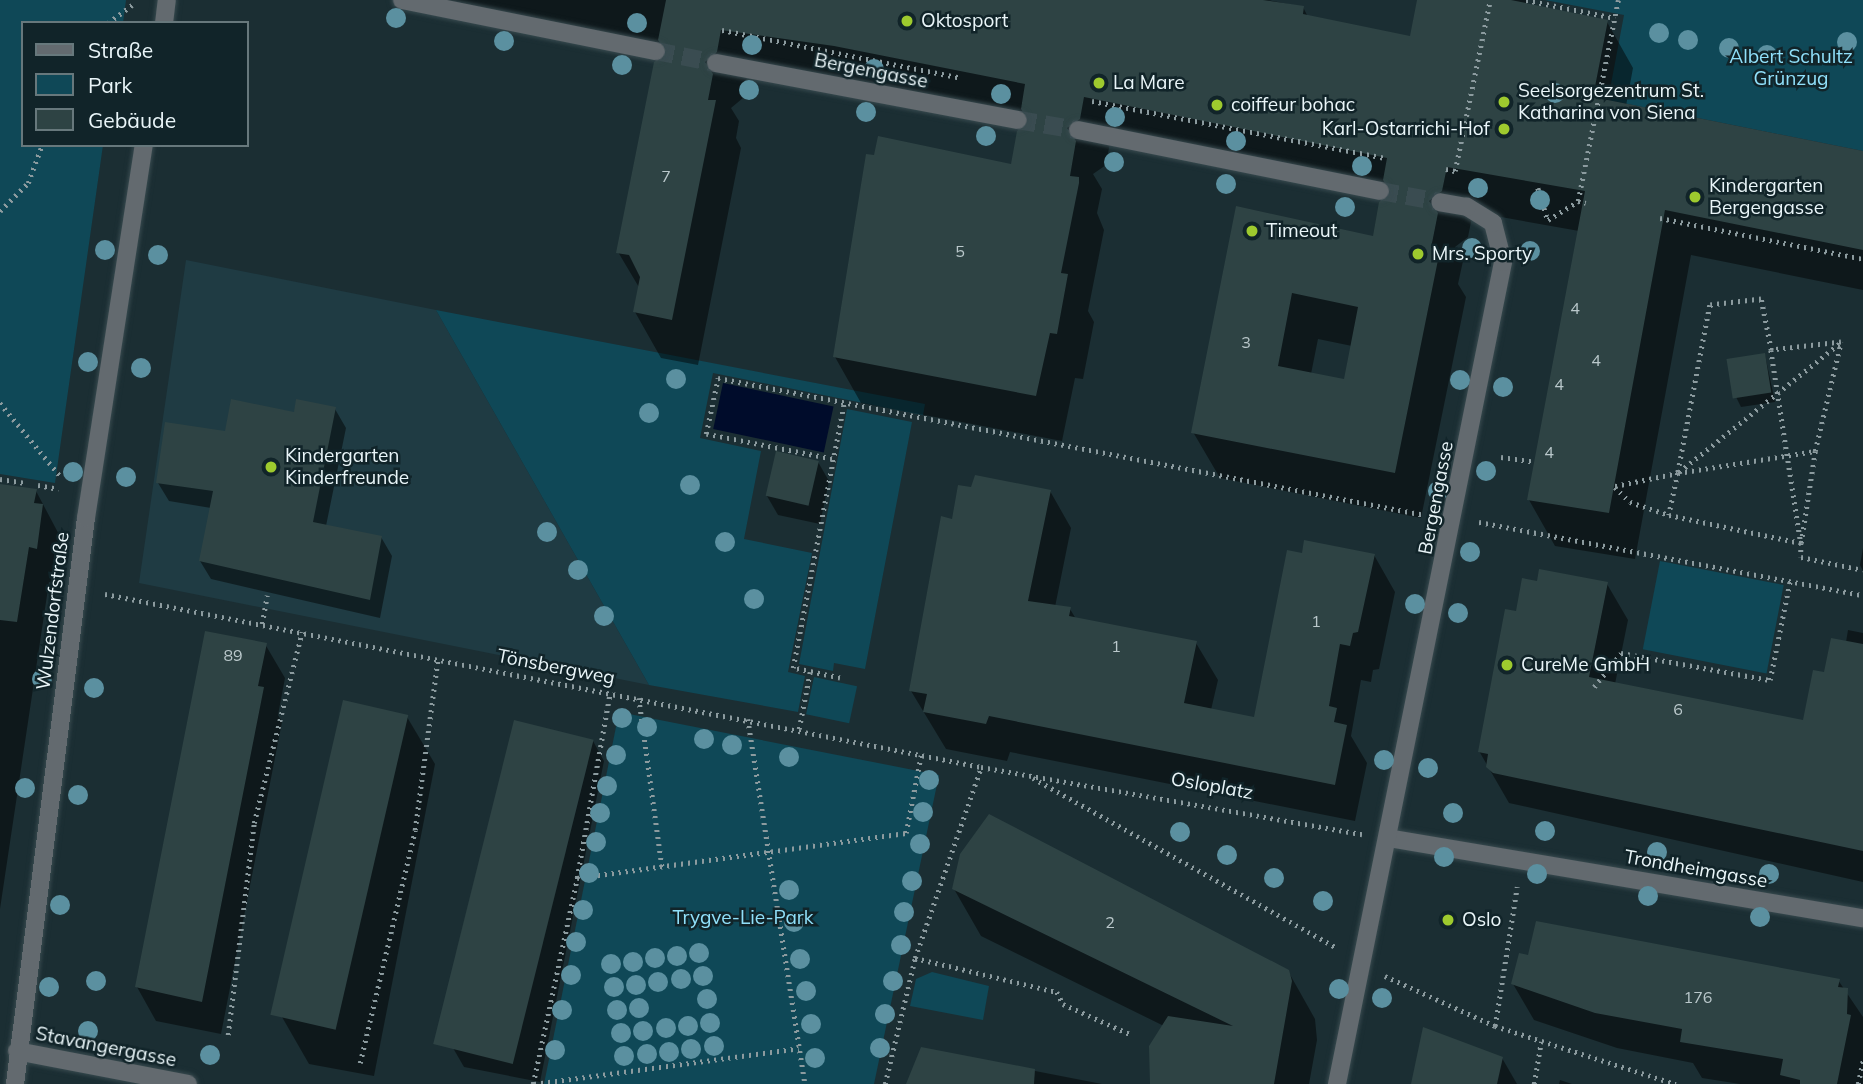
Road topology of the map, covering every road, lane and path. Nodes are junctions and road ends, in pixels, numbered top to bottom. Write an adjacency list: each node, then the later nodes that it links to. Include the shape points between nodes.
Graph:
1 (167, 0): 9 (street)
2 (402, 0): 11 (street)
3 (1490, 0): 20 (path, via 1455,171)
4 (1526, 0): 7 (path)
5 (1618, 0): 7 (path)
6 (132, 5): 8 (path)
7 (1615, 18): 23 (path)
8 (111, 21)
9 (164, 21)
10 (722, 30): 13 (path)
11 (656, 51)
12 (716, 62): 15 (street, Bergengasse)
13 (972, 79)
14 (1084, 101): 19 (path)
15 (1018, 120)
16 (1078, 130): 22 (street)
17 (41, 147): 26 (path, via 28,183)
18 (145, 147): 52 (street, Wulzendorfstraße)
19 (1386, 158)
20 (1446, 169)
21 (1538, 188): 23 (path, via 1548,220)
22 (1380, 191)
23 (1578, 201): 25 (path)
24 (1440, 202): 46 (street, Bergengasse, via 1467,207 1493,223 1503,262)
25 (1586, 203)
26 (0, 211)
27 (1660, 218): 28 (path)
28 (1863, 259)
29 (1841, 342): 30 (path); 31 (path); 34 (path)
30 (1771, 350): 31 (path); 39 (path, via 1760,299 1710,304)
31 (1777, 396): 35 (path); 39 (path)
32 (0, 403): 40 (path)
33 (844, 403): 37 (path); 37 (path, via 718,378 713,400 706,434); 46 (path)
34 (1815, 451): 35 (path); 47 (path)
35 (1786, 456): 39 (path); 47 (path)
36 (1501, 457): 38 (path)
37 (832, 459): 56 (path, via 793,668)
38 (1535, 462)
39 (1678, 473): 45 (path); 45 (path, via 1615,486 1630,502)
40 (61, 477)
41 (0, 479): 42 (path)
42 (24, 483)
43 (38, 485): 44 (path)
44 (59, 489)
45 (1669, 515): 47 (path)
46 (1453, 520): 49 (path); 66 (street, Bergengasse)
47 (1801, 543): 48 (path, via 1801,557)
48 (1863, 570)
49 (1790, 581): 51 (path); 58 (path, via 1770,680 1621,653)
50 (267, 595): 53 (path)
51 (1863, 595)
52 (76, 596): 53 (path, Tönsbergweg, via 104,594); 80 (street, Wulzendorfstraße)
53 (262, 624): 54 (path, Tönsbergweg)
54 (302, 632): 55 (path, Tönsbergweg); 76 (path, via 254,823)
55 (438, 659): 59 (path, Tönsbergweg); 82 (path, via 415,830)
56 (810, 672): 57 (path); 62 (path)
57 (840, 678)
58 (1594, 687)
59 (610, 692): 60 (path, Tönsbergweg); 69 (path)
60 (639, 698): 61 (path, Tönsbergweg); 68 (path)
61 (748, 719): 62 (path, Tönsbergweg); 67 (path)
62 (799, 730): 63 (path, Tönsbergweg)
63 (921, 755): 64 (path, Tönsbergweg); 67 (path, via 906,833)
64 (981, 767): 65 (path, Tönsbergweg); 73 (path)
65 (1029, 776): 66 (path, Osloplatz); 72 (path)
66 (1388, 838): 71 (street, Trondheimgasse); 88 (street)
67 (768, 853): 68 (path); 79 (path)
68 (663, 867): 69 (path)
69 (577, 878): 85 (path)
70 (1517, 886): 75 (path)
71 (1863, 918)
72 (1344, 952)
73 (915, 958): 77 (path, via 1057,992 1063,1004); 87 (path)
74 (1380, 973): 75 (path)
75 (1495, 1026): 78 (path)
76 (228, 1035)
77 (1132, 1035)
78 (1542, 1042): 89 (path); 90 (path)
79 (799, 1048): 85 (path); 86 (path)
80 (17, 1051): 83 (street, Wulzendorfstraße); 84 (street, Stavangergasse)
81 (1863, 1060): 91 (path)
82 (360, 1063)
83 (15, 1084)
84 (188, 1084)
85 (534, 1084)
86 (805, 1084)
87 (886, 1084)
88 (1338, 1084)
89 (1534, 1084)
90 (1676, 1084)
91 (1858, 1084)

